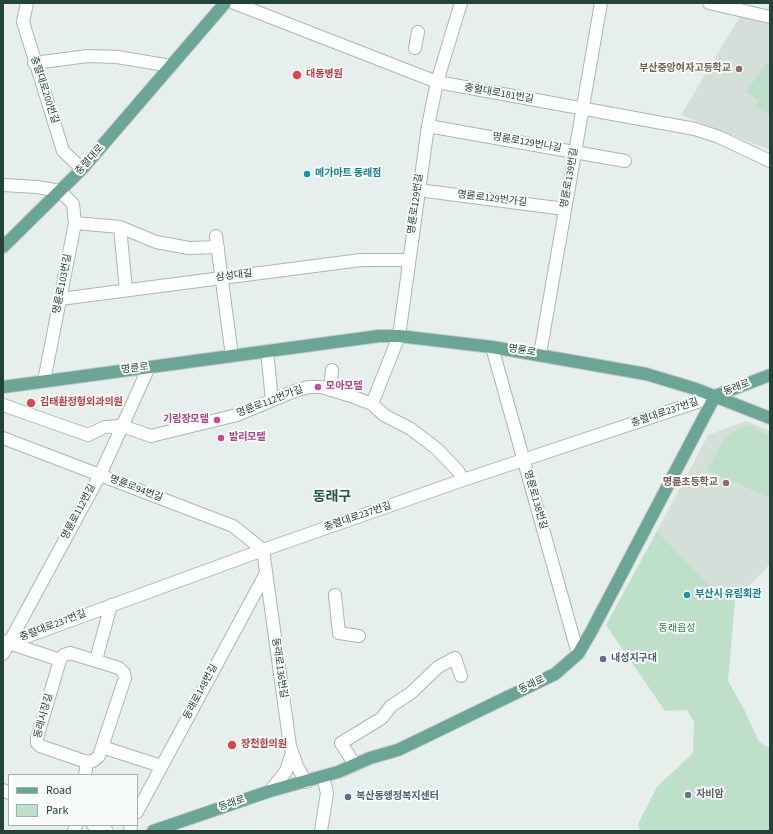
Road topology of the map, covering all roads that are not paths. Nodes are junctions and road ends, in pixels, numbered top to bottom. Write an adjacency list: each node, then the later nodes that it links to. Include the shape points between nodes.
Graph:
1 (27, 3): 10 (street, 충렬대로200번길, via 23,22)
2 (225, 3): 11 (main road, 충렬대로)
3 (234, 3): 12 (street, 충렬대로181번길)
4 (461, 3): 12 (street, 명륜로129번길)
5 (601, 3): 13 (street, 명륜로139번길)
6 (709, 3): 7 (street)
7 (770, 17)
8 (418, 32): 9 (street)
9 (415, 48)
10 (34, 63): 11 (street, via 88,56 117,57); 18 (street, 충렬대로200번길, via 63,150)
11 (171, 66): 18 (main road, 충렬대로)
12 (437, 82): 13 (street, 충렬대로181번길); 14 (street, 명륜로129번길)
13 (582, 109): 15 (street, 명륜로139번길); 17 (street, 충렬대로181번길, via 695,130 719,137)
14 (428, 126): 15 (street, 명륜로129번나길); 20 (street, 명륜로129번길)
15 (575, 151): 16 (street, 명륜로129번나길); 22 (street, 명륜로139번길)
16 (626, 161)
17 (770, 161)
18 (82, 169): 21 (main road, 충렬대로)
19 (3, 185): 21 (street)
20 (418, 190): 22 (street, 명륜로129번가길); 26 (street, 명륜로129번길)
21 (60, 191): 23 (street, 명륜로103번길, via 73,204); 25 (main road, 충렬대로)
22 (565, 208): 33 (street, 명륜로139번길)
23 (75, 223): 24 (street); 29 (street, 명륜로103번길)
24 (120, 227): 27 (street, via 156,242 189,248 217,242); 28 (street)
25 (3, 246)
26 (409, 260): 27 (street, 삼성대길, via 360,260); 30 (street, 명륜로129번길)
27 (222, 278): 28 (street, 삼성대길); 34 (street)
28 (126, 290): 29 (street, 삼성대길)
29 (60, 299): 38 (street, 명륜로103번길)
30 (399, 336): 31 (main road, 명륜로); 32 (main road, 명륜로, via 379,336); 43 (street, 명륜로129번길)
31 (492, 347): 33 (main road, 명륜로); 48 (street, 명륜로138번길)
32 (267, 351): 34 (main road, 명륜로); 42 (street)
33 (540, 354): 41 (main road, 명륜로, via 657,377)
34 (232, 356): 35 (main road, 명륜로)
35 (149, 367): 38 (main road, 명륜로); 46 (street, 명륜로112번길)
36 (332, 370): 40 (street)
37 (770, 375): 41 (main road, 동래로)
38 (44, 381): 39 (main road, 명륜로)
39 (3, 387)
40 (330, 390): 42 (street, 명륜로112번가길, via 308,387); 43 (street, 명륜로112번가길)
41 (715, 396): 45 (main road, 명륜로); 48 (street, 충렬대로237번길); 58 (main road, 동래로)
42 (272, 400): 46 (street, 명륜로112번가길, via 233,416 151,436)
43 (372, 404): 50 (street, 명륜로112번가길, via 384,415 410,429 436,449 458,471)
44 (3, 405): 46 (street, via 88,435 105,427)
45 (770, 418)
46 (122, 426): 49 (street, 명륜로112번길)
47 (3, 438): 49 (street, 명륜로94번길)
48 (523, 460): 50 (street, 충렬대로237번길); 58 (street, 명륜로138번길)
49 (100, 475): 51 (street, 명륜로94번길, via 233,526); 56 (street, 명륜로112번길)
50 (463, 480): 51 (street, 충렬대로237번길)
51 (263, 550): 52 (street, 동래로136번길); 54 (street, 충렬대로237번길)
52 (266, 573): 63 (street, 동래로136번길); 66 (street, 동래로148번길)
53 (335, 595): 55 (street, via 340,633)
54 (111, 605): 56 (street, 충렬대로237번길); 60 (street)
55 (359, 636)
56 (6, 642): 57 (street, 명륜로112번길); 59 (street)
57 (3, 654)
58 (578, 654): 65 (main road, 동래로, via 555,674 398,750)
59 (60, 660): 60 (street, via 70,653); 64 (street, 동래시장길, via 37,743)
60 (96, 660): 62 (street, via 120,668 125,678)
61 (461, 676): 65 (street, via 455,658 438,666 411,693 391,706 382,718 342,743)
62 (102, 747): 64 (street, via 99,756); 66 (street)
63 (292, 753): 69 (street, 동래로136번길); 70 (street, via 286,771)
64 (87, 762): 67 (street)
65 (355, 765): 68 (main road, 동래로)
66 (161, 766): 71 (street, 동래로148번길)
67 (85, 774)
68 (323, 777): 69 (main road, 동래로); 75 (street, via 327,793)
69 (306, 782): 70 (main road, 동래로)
70 (270, 792): 74 (main road, 동래로)
71 (138, 810)
72 (95, 826): 73 (street)
73 (107, 831)
74 (153, 831)
75 (321, 831)

